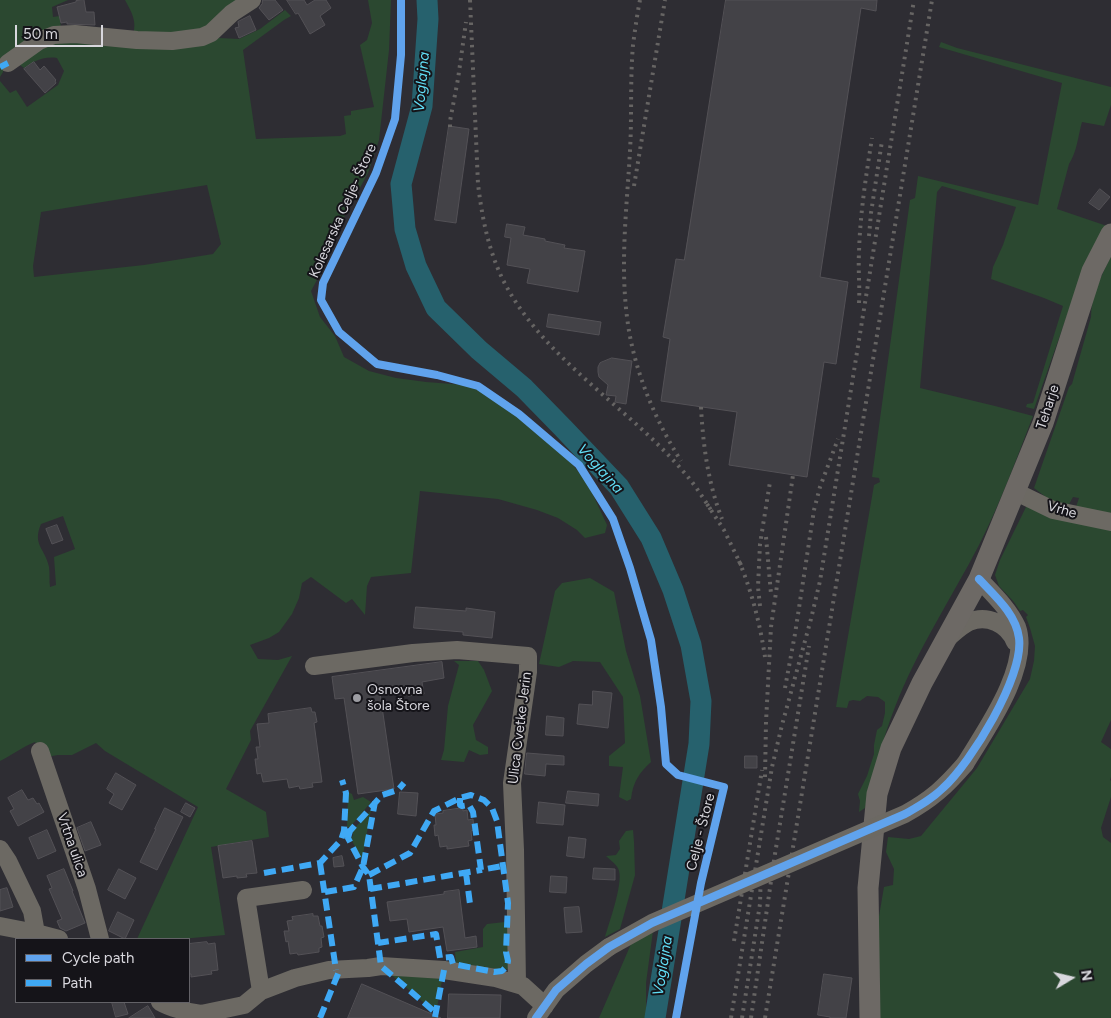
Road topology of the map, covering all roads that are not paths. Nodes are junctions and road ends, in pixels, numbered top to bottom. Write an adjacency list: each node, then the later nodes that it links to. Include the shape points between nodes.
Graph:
1 (252, 0): 2 (street, via 202,37 172,42 75,34 54,36)
2 (8, 63)
3 (1111, 234): 4 (main road, Teharje, via 1092,271 1044,423)
4 (1016, 492): 5 (street, Vrhe, via 1053,510); 6 (main road, Teharje)
5 (1111, 522)
6 (979, 579): 7 (main road, Teharje); 8 (street, via 1010,614 1019,638)
7 (945, 641): 8 (street, via 967,623 990,621 1006,627 1011,633); 22 (main road, Teharje, via 891,748 877,794 868,888)
8 (1018, 655): 20 (street, bridge, via 1008,689 965,764 943,788 920,806 652,923 586,964 556,990)
9 (314, 666): 17 (street, Ulica Cvetke Jerin, via 456,650 528,656 512,783)
10 (40, 752): 16 (street, Vrtna ulica, via 87,889)
11 (0, 849): 14 (street, via 32,911)
12 (303, 890): 18 (street, via 246,898)
13 (0, 926): 14 (street)
14 (36, 933): 15 (street)
15 (55, 938)
16 (100, 938)
17 (517, 984): 18 (street, via 444,970 381,966 329,970); 20 (street, via 523,986)
18 (261, 991): 21 (street, via 244,1005)
19 (162, 1003): 21 (street)
20 (541, 1012)
21 (199, 1016)
22 (870, 1018)

